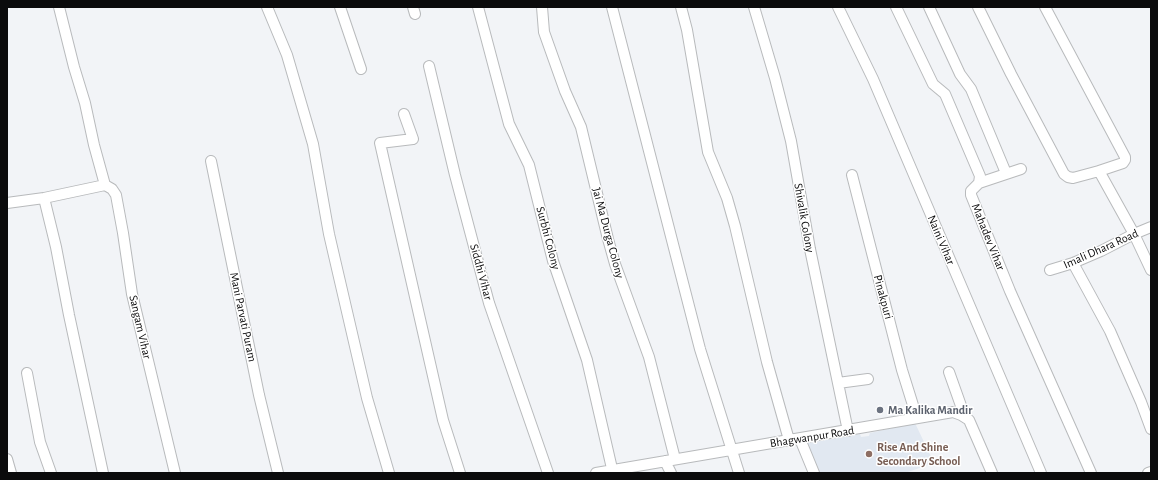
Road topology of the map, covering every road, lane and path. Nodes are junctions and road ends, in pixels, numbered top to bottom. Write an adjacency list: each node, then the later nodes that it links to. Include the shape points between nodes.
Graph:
1 (59, 7): 23 (street)
2 (267, 7): 50 (street, via 287,55 313,144 333,250 367,398)
3 (340, 7): 15 (street)
4 (478, 7): 44 (street, Surbhi Colony, via 509,124 529,165 552,261 587,360)
5 (542, 7): 43 (street, Jai Ma Durga Colony, via 544,32 581,126 608,239 649,357)
6 (612, 7): 41 (street, via 700,349)
7 (680, 7): 40 (street, via 687,30 708,152 727,198 735,226 767,362)
8 (754, 7): 34 (street, Shivalik Colony, via 791,141)
9 (838, 7): 58 (street, Naini Vihar, via 873,79)
10 (896, 7): 22 (street, via 933,84 945,94 980,176)
11 (928, 7): 20 (street, via 960,74 971,89)
12 (978, 7): 19 (street, via 1064,174 1073,178)
13 (1045, 7): 19 (street, via 1125,157 1123,163)
14 (429, 66): 52 (street, Siddhi Vihar, via 488,303)
15 (361, 69)
16 (404, 114): 51 (street, via 413,139 380,143 443,420)
17 (212, 161): 49 (street, Mani Parvati Puram, via 259,396)
18 (1021, 169): 20 (street)
19 (1100, 171): 27 (street)
20 (1006, 173): 22 (street)
21 (852, 175): 36 (street, Pinakpuri, via 902,370)
22 (979, 183): 59 (street, Mahadev Vihar, via 971,191 971,195 1010,291)
23 (105, 185): 24 (street); 48 (street, Sangam Vihar, via 116,195 132,294)
24 (44, 198): 25 (street); 47 (street)
25 (7, 204)
26 (1151, 227): 27 (street, Imali Dhara Road)
27 (1134, 234): 28 (street, Imali Dhara Road); 30 (street)
28 (1074, 263): 29 (street, Imali Dhara Road); 37 (street, via 1110,330)
29 (1050, 270)
30 (1151, 270)
31 (949, 372): 35 (street)
32 (27, 373): 46 (street, via 40,442)
33 (868, 379): 34 (street)
34 (838, 383): 38 (street, Shivalik Colony)
35 (964, 417): 36 (street, Bhagwanpur Road, via 953,412); 57 (street, via 969,420)
36 (917, 418): 38 (street, Bhagwanpur Road)
37 (1151, 429)
38 (848, 431): 39 (street, Bhagwanpur Road)
39 (800, 439): 40 (street, Bhagwanpur Road); 56 (street)
40 (789, 440): 41 (street, Bhagwanpur Road)
41 (730, 450): 43 (street, Bhagwanpur Road); 55 (street)
42 (7, 459): 45 (street)
43 (670, 460): 44 (street, Bhagwanpur Road); 54 (street, Jai Ma Durga Colony)
44 (612, 472): 53 (street, Bhagwanpur Road)
45 (11, 473)
46 (51, 473)
47 (103, 473)
48 (175, 473)
49 (278, 473)
50 (389, 473)
51 (460, 473)
52 (548, 473)
53 (596, 473)
54 (671, 473)
55 (739, 473)
56 (814, 473)
57 (992, 473)
58 (1041, 473)
59 (1091, 473)

